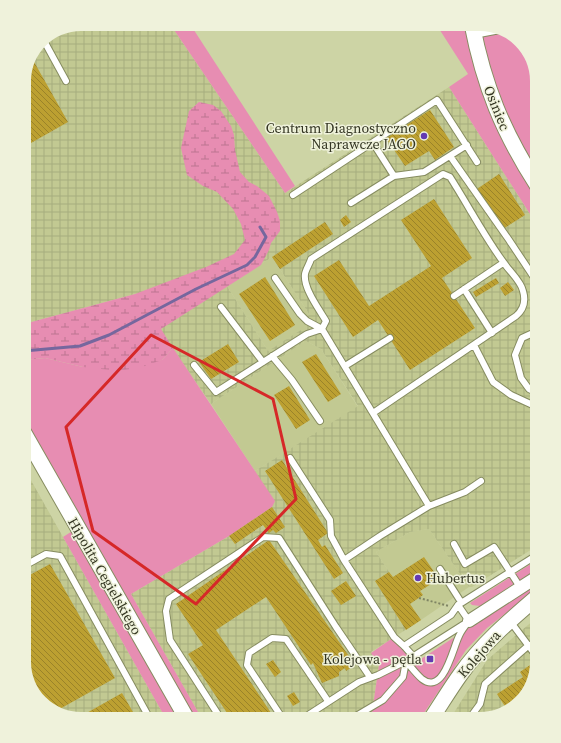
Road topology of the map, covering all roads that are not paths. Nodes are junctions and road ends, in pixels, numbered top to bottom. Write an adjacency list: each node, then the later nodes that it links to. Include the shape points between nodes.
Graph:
1 (473, 31): 8 (street, Osiniec, via 481,67 499,117)
2 (46, 45): 3 (lane)
3 (66, 80)
4 (373, 143): 5 (lane, via 437,100); 9 (lane); 10 (lane)
5 (467, 145): 6 (lane); 7 (lane)
6 (450, 156): 9 (lane, via 424,172); 13 (lane)
7 (477, 162)
8 (530, 173)
9 (394, 176): 11 (lane)
10 (293, 195)
11 (351, 203)
12 (503, 263): 15 (lane); 18 (lane, via 450,176 443,174 312,259 305,274 306,284 326,321); 19 (lane, via 522,288 524,306 521,312)
13 (530, 272)
14 (276, 278): 18 (lane, via 300,314)
15 (464, 290): 16 (lane); 19 (lane)
16 (454, 296)
17 (221, 307): 24 (lane)
18 (322, 329): 23 (lane, via 307,334); 26 (lane)
19 (492, 333): 22 (lane)
20 (530, 336): 27 (lane, via 522,338 515,355 521,378)
21 (390, 338): 26 (lane)
22 (474, 345): 28 (lane, via 493,382 511,395); 29 (lane)
23 (272, 356): 24 (lane); 30 (lane)
24 (263, 362): 25 (lane, via 216,392)
25 (194, 365)
26 (345, 366): 29 (lane)
27 (530, 390)
28 (530, 404)
29 (374, 413): 34 (lane)
30 (320, 421)
31 (31, 445): 54 (street, Hipolita Cegielskiego)
32 (290, 458): 37 (lane, via 330,520 331,536)
33 (481, 481): 34 (lane, via 465,492)
34 (429, 506): 37 (lane)
35 (454, 544): 40 (lane, via 465,564 494,547)
36 (530, 559): 40 (lane)
37 (344, 560): 48 (lane, via 394,637)
38 (31, 562): 53 (lane, via 46,554 60,556)
39 (440, 569): 43 (lane)
40 (510, 572): 42 (lane); 43 (lane)
41 (530, 581): 42 (street, Kolejowa)
42 (520, 587): 45 (street, Kolejowa)
43 (460, 604): 45 (lane); 48 (lane, via 451,615)
44 (530, 606): 46 (street, Kolejowa)
45 (469, 621): 49 (lane, Kolejowa); 50 (lane, Kolejowa, via 458,636 446,670 438,680 424,680)
46 (510, 621): 47 (lane); 59 (street, Kolejowa, via 464,669)
47 (529, 645): 60 (lane, via 485,684 480,704)
48 (404, 646): 49 (lane)
49 (413, 656): 50 (lane, Kolejowa)
50 (406, 661): 51 (lane); 58 (lane, via 402,677 384,700)
51 (370, 677): 52 (lane); 55 (lane, via 279,538 263,537 169,599 166,611 170,640)
52 (328, 702): 56 (lane, via 286,639 272,638 249,653 247,665); 57 (lane)
53 (146, 712)
54 (183, 712)
55 (216, 712)
56 (279, 712)
57 (313, 712)
58 (363, 712)
59 (436, 712)
60 (474, 712)

